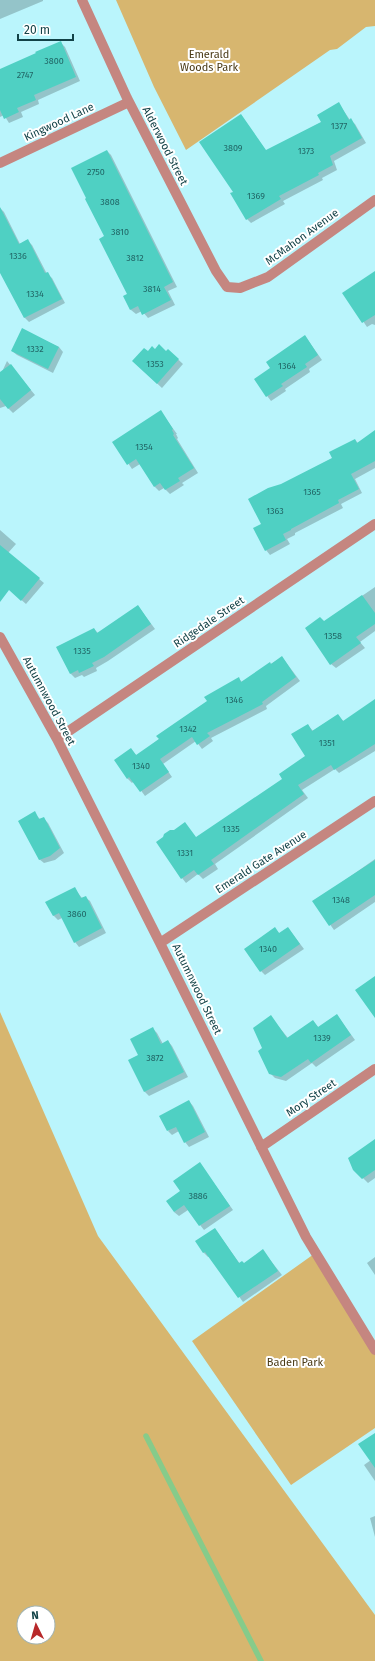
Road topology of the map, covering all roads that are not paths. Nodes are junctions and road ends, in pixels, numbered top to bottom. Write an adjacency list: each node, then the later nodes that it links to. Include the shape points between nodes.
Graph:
1 (82, 0): 2 (street, Alderwood Street)
2 (129, 102): 3 (street, Kingwood Lane); 5 (street, Alderwood Street, via 216,271 227,287)
3 (0, 163)
4 (375, 200): 5 (street, McMahon Avenue, via 268,277)
5 (240, 288)
6 (375, 524): 8 (street, Ridgedale Street)
7 (0, 637): 8 (street, Autumnwood Street)
8 (57, 739): 10 (street, Autumnwood Street)
9 (375, 801): 10 (street, Emerald Gate Avenue)
10 (160, 943): 12 (street, Autumnwood Street)
11 (375, 1069): 12 (street, Mory Street)
12 (261, 1147): 13 (street, Autumnwood Street, via 306,1237)
13 (373, 1344)

